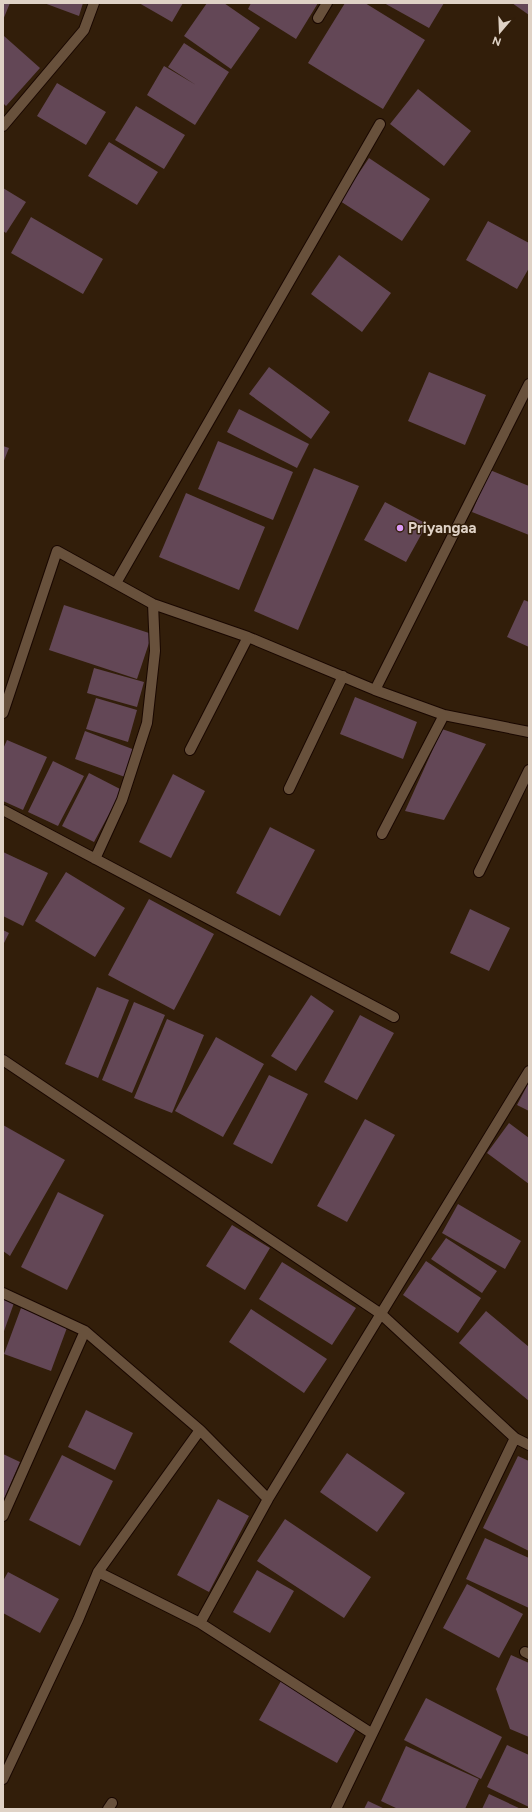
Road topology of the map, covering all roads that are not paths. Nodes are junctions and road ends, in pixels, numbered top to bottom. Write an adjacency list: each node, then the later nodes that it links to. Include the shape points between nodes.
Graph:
1 (94, 3): 5 (street, via 84,30)
2 (327, 3): 3 (street)
3 (318, 18)
4 (380, 124): 7 (street)
5 (3, 126)
6 (529, 384): 11 (street)
7 (116, 583): 8 (street); 12 (street, via 57,551)
8 (153, 604): 9 (street); 20 (street, via 155,651 147,723 122,800)
9 (248, 637): 10 (street); 15 (street)
10 (343, 676): 11 (street); 17 (street)
11 (375, 690): 13 (street)
12 (3, 713)
13 (444, 714): 14 (street); 19 (street)
14 (529, 732)
15 (190, 750)
16 (529, 770): 21 (street)
17 (289, 790)
18 (3, 810): 20 (street)
19 (382, 834)
20 (95, 859): 22 (street)
21 (479, 872)
22 (394, 1017)
23 (3, 1060): 26 (street)
24 (529, 1070): 26 (street)
25 (3, 1293): 27 (street)
26 (381, 1314): 29 (street); 31 (street)
27 (85, 1331): 28 (street); 32 (street)
28 (200, 1430): 31 (street); 33 (street)
29 (515, 1438): 30 (street); 35 (street)
30 (529, 1446)
31 (268, 1499): 34 (street)
32 (3, 1516)
33 (98, 1572): 34 (street); 36 (street)
34 (200, 1623): 35 (street)
35 (371, 1733): 37 (street)
36 (3, 1779)
37 (336, 1809)

